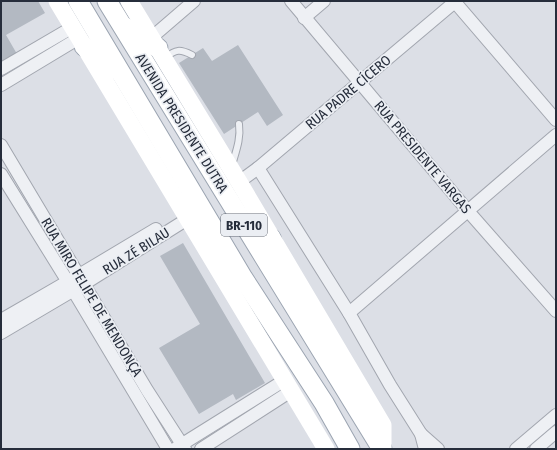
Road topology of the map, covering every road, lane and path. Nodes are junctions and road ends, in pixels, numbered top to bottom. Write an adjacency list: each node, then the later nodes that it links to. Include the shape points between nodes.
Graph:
1 (58, 1): 11 (street)
2 (78, 1): 15 (main road, AVENIDA PRESIDENTE DUTRA / BR-110)
3 (107, 1): 10 (main road, AVENIDA PRESIDENTE DUTRA / BR-110)
4 (129, 1): 12 (street, AVENIDA PRESIDENTE DUTRA)
5 (194, 1): 12 (street)
6 (291, 1): 9 (street, RUA PRESIDENTE VARGAS)
7 (324, 1): 9 (street)
8 (455, 1): 16 (street, RUA PADRE CÍCERO); 18 (street)
9 (304, 18): 16 (street, RUA PRESIDENTE VARGAS)
10 (121, 24): 12 (main road); 30 (main road, AVENIDA PRESIDENTE DUTRA / BR-110)
11 (79, 37): 14 (street); 15 (main road); 17 (street); 26 (street)
12 (158, 48): 13 (lane, via 172,52 185,51); 24 (street, AVENIDA PRESIDENTE DUTRA)
13 (192, 55)
14 (1, 69)
15 (124, 78): 38 (main road, AVENIDA PRESIDENTE DUTRA / BR-110, via 243,278)
16 (359, 82): 22 (street, RUA PADRE CÍCERO); 25 (street, RUA PRESIDENTE VARGAS)
17 (1, 85)
18 (556, 120)
19 (239, 124): 24 (lane)
20 (556, 135): 25 (street)
21 (1, 145): 28 (street, RUA MIRO FELIPE DE MENDONÇA)
22 (258, 168): 24 (street, RUA PADRE CÍCERO); 32 (street)
23 (1, 174): 29 (street, RUA MIRO FELIPE DE MENDONÇA)
24 (235, 175): 27 (street, AVENIDA PRESIDENTE DUTRA)
25 (468, 211): 31 (street, RUA PRESIDENTE VARGAS); 32 (street)
26 (187, 215): 28 (street, RUA ZÉ BILAU); 36 (street)
27 (271, 238): 30 (main road); 49 (street, AVENIDA PRESIDENTE DUTRA, via 382,425)
28 (82, 279): 29 (street, RUA ZÉ BILAU); 35 (street, RUA MIRO FELIPE DE MENDONÇA)
29 (71, 286): 33 (street, RUA ZÉ BILAU); 34 (street, RUA ZÉ BILAU); 35 (street, RUA MIRO FELIPE DE MENDONÇA)
30 (290, 300): 37 (main road, AVENIDA PRESIDENTE DUTRA / BR-110)
31 (556, 311)
32 (350, 313): 42 (street)
33 (1, 320)
34 (1, 333)
35 (123, 360): 44 (street, RUA MIRO FELIPE DE MENDONÇA); 45 (street, RUA MIRO FELIPE DE MENDONÇA)
36 (288, 386): 44 (street); 46 (street); 47 (street)
37 (346, 391): 38 (main road, via 336,385 327,387 324,390); 49 (main road, AVENIDA PRESIDENTE DUTRA / BR-110)
38 (324, 403): 48 (main road, AVENIDA PRESIDENTE DUTRA / BR-110)
39 (556, 415): 40 (street)
40 (536, 432): 43 (street); 52 (street)
41 (556, 432): 43 (street)
42 (421, 434): 50 (street); 51 (street)
43 (540, 445)
44 (180, 447)
45 (168, 449)
46 (201, 449)
47 (326, 449)
48 (350, 449)
49 (382, 449)
50 (425, 449)
51 (438, 449)
52 (516, 449)

